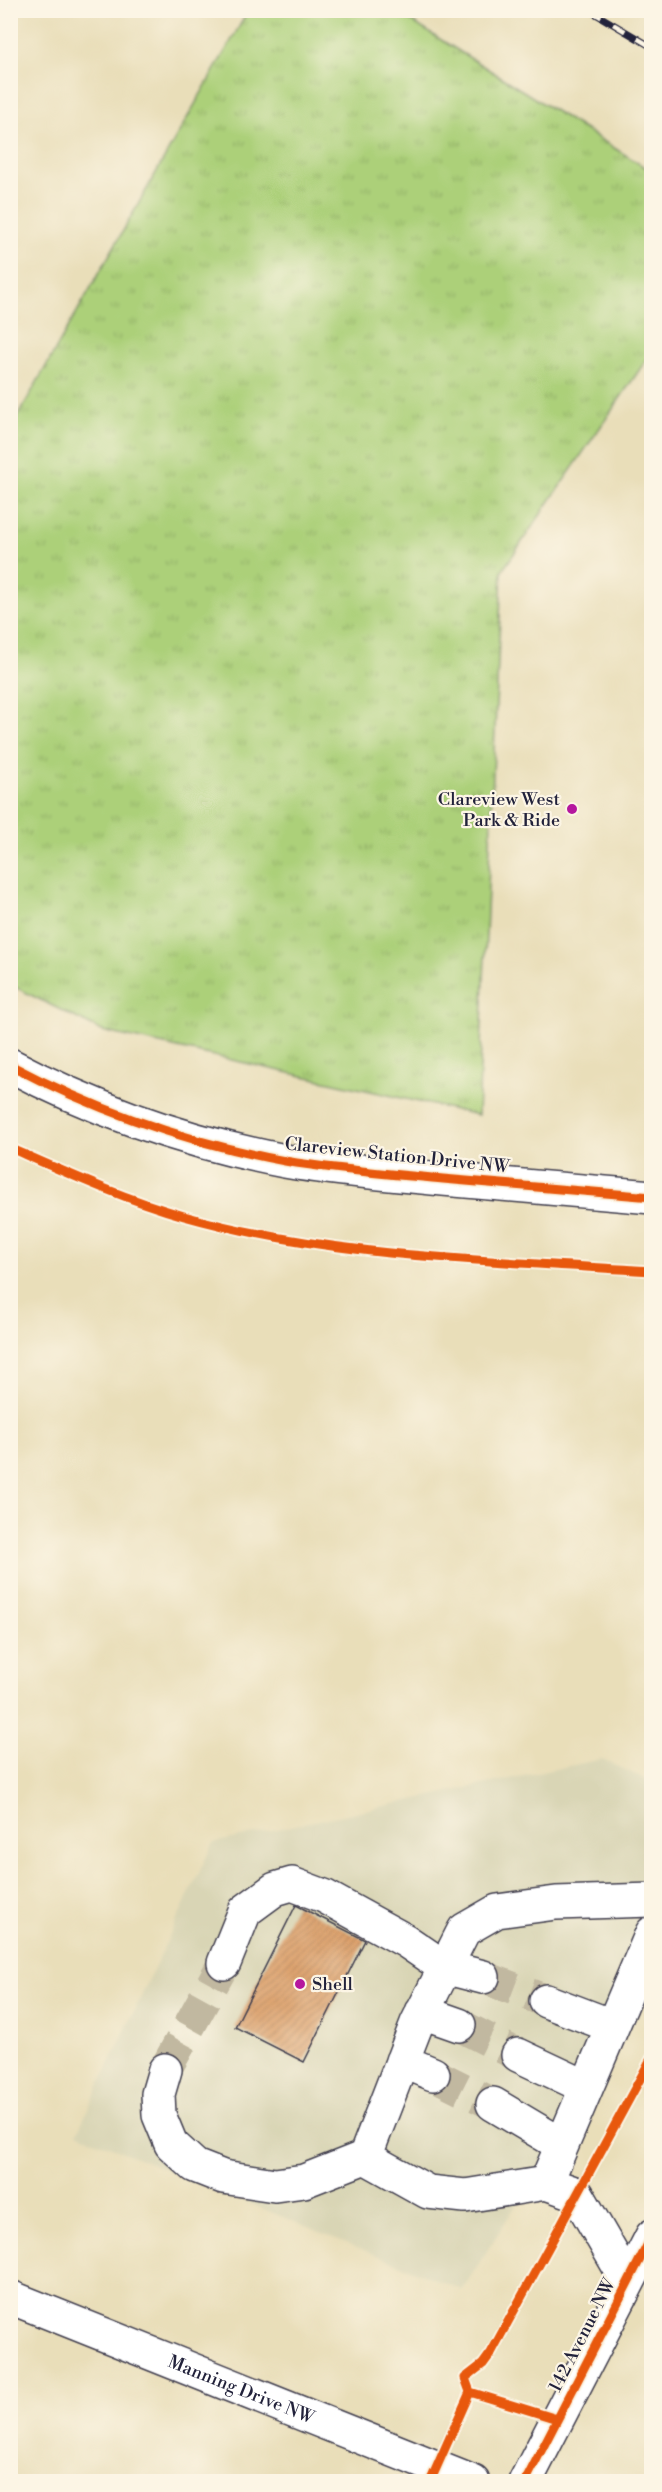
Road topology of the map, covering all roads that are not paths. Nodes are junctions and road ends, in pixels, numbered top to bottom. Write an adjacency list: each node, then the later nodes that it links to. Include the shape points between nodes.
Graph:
1 (10, 1065): 2 (street, Clareview Station Drive NW, via 94,1104 158,1127 209,1144 286,1161)
2 (651, 1197)
3 (651, 1900): 6 (street, via 556,1903 497,1911 464,1930)
4 (651, 1933): 11 (street)
5 (224, 1963): 6 (street, via 245,1911 275,1889 292,1884 324,1896 406,1941)
6 (444, 1968): 7 (street); 9 (street)
7 (483, 1977)
8 (546, 2001): 11 (street)
9 (422, 2012): 10 (street); 13 (street)
10 (459, 2025)
11 (612, 2026): 16 (street)
12 (518, 2055): 16 (street)
13 (402, 2061): 15 (street); 19 (street)
14 (165, 2070): 19 (street, via 158,2094 159,2115 171,2144 195,2166 223,2177 274,2185 304,2181)
15 (433, 2074)
16 (586, 2087): 18 (street)
17 (493, 2104): 18 (street)
18 (562, 2145): 20 (street)
19 (365, 2157): 20 (street, via 428,2192 465,2196)
20 (546, 2183): 22 (street, via 577,2194)
21 (651, 2236): 22 (street, 142 Avenue NW)
22 (628, 2282): 25 (street, 142 Avenue NW)
23 (10, 2297): 24 (street, Manning Drive NW)
24 (473, 2481)
25 (525, 2481)

